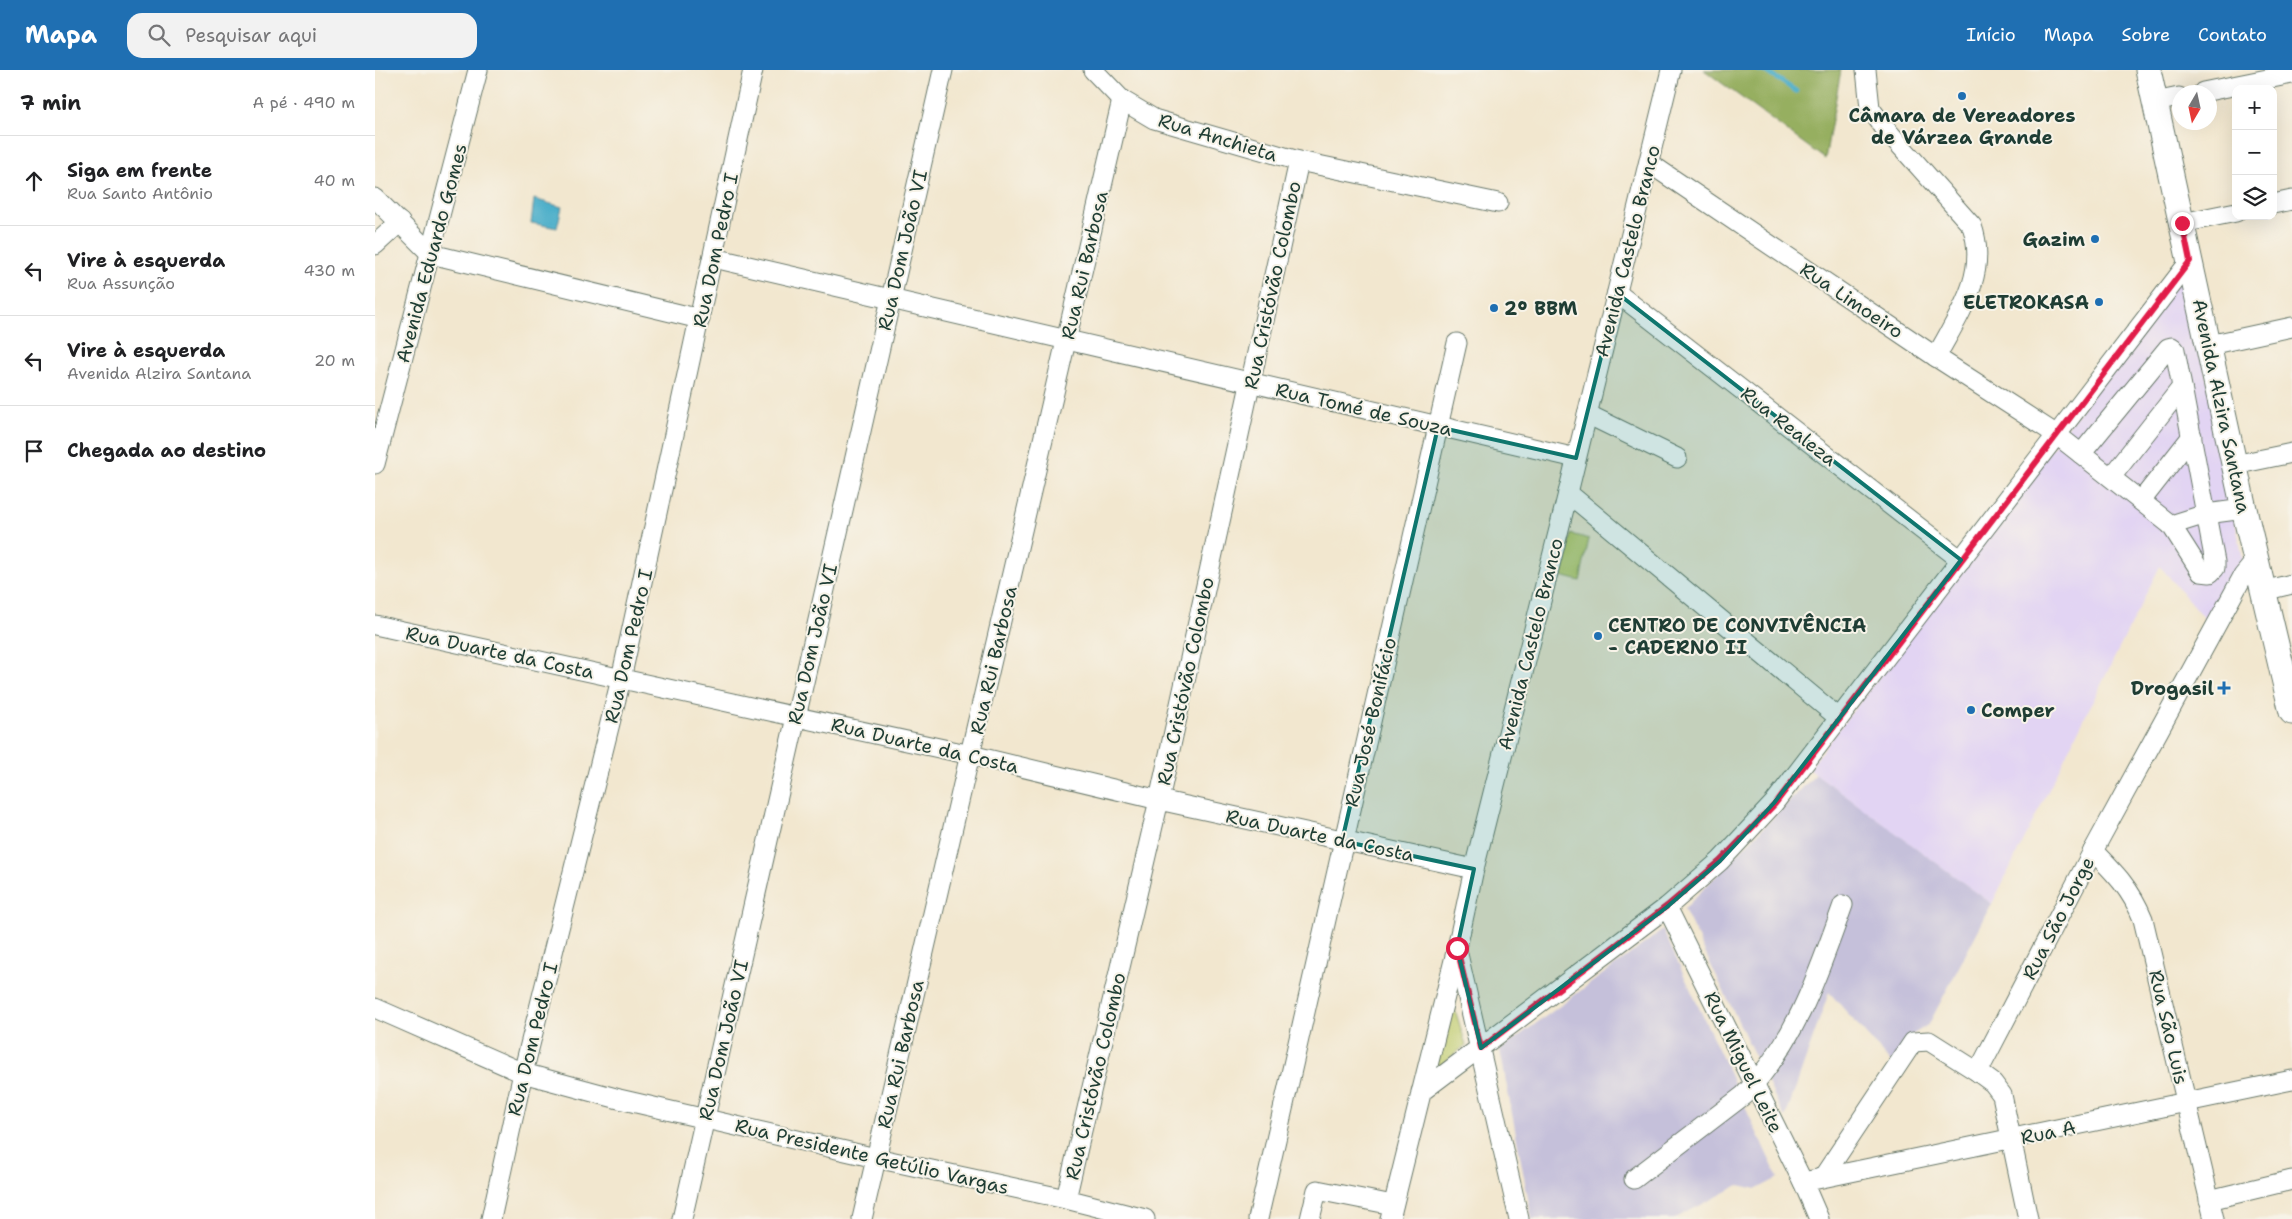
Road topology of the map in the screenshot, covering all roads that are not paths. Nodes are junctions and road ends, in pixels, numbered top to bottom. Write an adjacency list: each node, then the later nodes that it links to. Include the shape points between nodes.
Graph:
1 (478, 70): 23 (street, Avenida Eduardo Gomes)
2 (943, 70): 27 (street, Rua Dom João VI)
3 (1093, 70): 11 (street, Rua Anchieta)
4 (1671, 70): 14 (street, Avenida Castelo Branco)
5 (1866, 70): 33 (street, via 1870,108 1972,226 1978,242 1974,284)
6 (2148, 70): 12 (main road, Avenida Alzira Santana)
7 (751, 71): 24 (street, Rua Dom Pedro I)
8 (2292, 74): 9 (street)
9 (2217, 89)
10 (2172, 98): 12 (street)
11 (1122, 100): 13 (street, Rua Anchieta, via 1154,119); 30 (street, Rua Rui Barbosa)
12 (2155, 102): 21 (main road, Avenida Alzira Santana)
13 (1299, 161): 17 (street, Rua Anchieta); 34 (street, Rua Cristóvão Colombo)
14 (1649, 163): 26 (street, Avenida Castelo Branco); 33 (street, Rua Limoeiro)
15 (375, 198): 20 (street)
16 (2292, 200): 18 (street)
17 (1498, 203)
18 (2277, 203)
19 (2232, 213): 21 (street)
20 (399, 222): 22 (street); 23 (street)
21 (2182, 223): 25 (main road, Avenida Alzira Santana)
22 (375, 245)
23 (431, 254): 28 (street); 44 (street, Avenida Eduardo Gomes)
24 (714, 258): 27 (street, Rua Tomé de Souza); 28 (street, Rua Dom Pedro I)
25 (2190, 261): 32 (main road, Avenida Alzira Santana); 38 (street)
26 (1617, 293): 36 (street, Avenida Castelo Branco); 52 (street, Rua Realeza)
27 (891, 300): 30 (street, Rua Tomé de Souza); 59 (street, Rua Dom João VI)
28 (700, 319): 57 (street, Rua Dom Pedro I)
29 (2292, 327): 32 (street)
30 (1066, 340): 34 (street, Rua Tomé de Souza); 61 (street, Rua Rui Barbosa)
31 (1457, 343): 37 (street, Rua José Bonifácio)
32 (2209, 345): 45 (main road, Avenida Alzira Santana)
33 (1936, 357): 38 (street, Rua Limoeiro)
34 (1250, 383): 37 (street, Rua Tomé de Souza); 62 (street, Rua Cristóvão Colombo)
35 (2183, 387): 39 (street); 40 (street, via 2175,350 2168,348); 46 (street)
36 (1587, 414): 42 (street, Avenida Castelo Branco); 43 (street)
37 (1438, 427): 42 (street, Rua Tomé de Souza); 63 (street, Rua José Bonifácio)
38 (2057, 435): 40 (street, Rua Limoeiro); 52 (street)
39 (2193, 436): 48 (street); 50 (street)
40 (2081, 454): 46 (street, Rua Limoeiro)
41 (2292, 454): 45 (street)
42 (1576, 458): 47 (street, Avenida Castelo Branco)
43 (1677, 458)
44 (375, 464)
45 (2235, 465): 49 (main road, Avenida Alzira Santana)
46 (2111, 477): 48 (street, Rua Limoeiro)
47 (1569, 493): 60 (street); 65 (street, Avenida Castelo Branco)
48 (2141, 501): 51 (street, Rua Limoeiro)
49 (2244, 509): 50 (street); 53 (main road, Avenida Alzira Santana)
50 (2206, 514): 51 (street); 51 (street, Rua Limoeiro, via 2215,562 2210,574 2201,572)
51 (2171, 525)
52 (1961, 560): 60 (street)
53 (2256, 560): 55 (main road, Avenida Alzira Santana); 64 (street, Rua São Jorge, via 2243,576)
54 (2292, 584): 55 (street)
55 (2263, 591): 58 (main road, Avenida Alzira Santana)
56 (375, 625): 57 (street, Rua Duarte da Costa)
57 (621, 679): 59 (street, Rua Duarte da Costa); 72 (street, Rua Dom Pedro I)
58 (2292, 711)
59 (796, 716): 61 (street, Rua Duarte da Costa); 77 (street, Rua Dom João VI)
60 (1839, 718): 67 (street, via 1775,804 1720,861)
61 (971, 755): 62 (street, Rua Duarte da Costa); 79 (street, Rua Rui Barbosa)
62 (1159, 800): 63 (street, Rua Duarte da Costa); 84 (street, Rua Cristóvão Colombo)
63 (1342, 841): 65 (street, Rua Duarte da Costa); 91 (street, Rua José Bonifácio)
64 (2093, 850): 71 (street, Rua São Jorge); 76 (street, Rua São Luis, via 2135,898 2143,919)
65 (1474, 869): 68 (street, Avenida Castelo Branco)
66 (1843, 905): 74 (street, via 1799,1020)
67 (1667, 906): 70 (street); 74 (street, Rua Miguel Leite)
68 (1457, 948): 70 (street); 75 (street, Avenida Castelo Branco)
69 (375, 1008): 72 (street, Rua Presidente Getúlio Vargas)
70 (1481, 1048): 75 (street); 93 (street)
71 (1978, 1072): 78 (street, via 2002,1094); 80 (street, via 1929,1041 1913,1042)
72 (523, 1074): 77 (street, Rua Presidente Getúlio Vargas); 87 (street, Rua Dom Pedro I)
73 (2292, 1080): 76 (street, Rua A)
74 (1754, 1084): 81 (street); 83 (street, Rua Miguel Leite)
75 (1421, 1092): 86 (street, Avenida Castelo Branco)
76 (2187, 1102): 78 (street, Rua A); 85 (street, Rua São Luis)
77 (705, 1119): 79 (street, Rua Presidente Getúlio Vargas); 88 (street, Rua Dom João VI)
78 (2011, 1140): 80 (street, Rua A); 95 (street)
79 (876, 1158): 84 (street, Rua Presidente Getúlio Vargas); 89 (street, Rua Rui Barbosa)
80 (1823, 1177): 83 (street, Rua A)
81 (1634, 1179)
82 (2292, 1180): 85 (street)
83 (1803, 1182): 94 (street, Rua Miguel Leite)
84 (1066, 1199): 90 (street, Rua Presidente Getúlio Vargas)
85 (2209, 1200): 96 (street, Rua São Luis)
86 (1392, 1212): 92 (street, via 1317,1190)
87 (491, 1219)
88 (682, 1219)
89 (862, 1219)
90 (1145, 1219)
91 (1258, 1219)
92 (1310, 1219)
93 (1519, 1219)
94 (1819, 1219)
95 (2028, 1219)
96 (2214, 1219)

